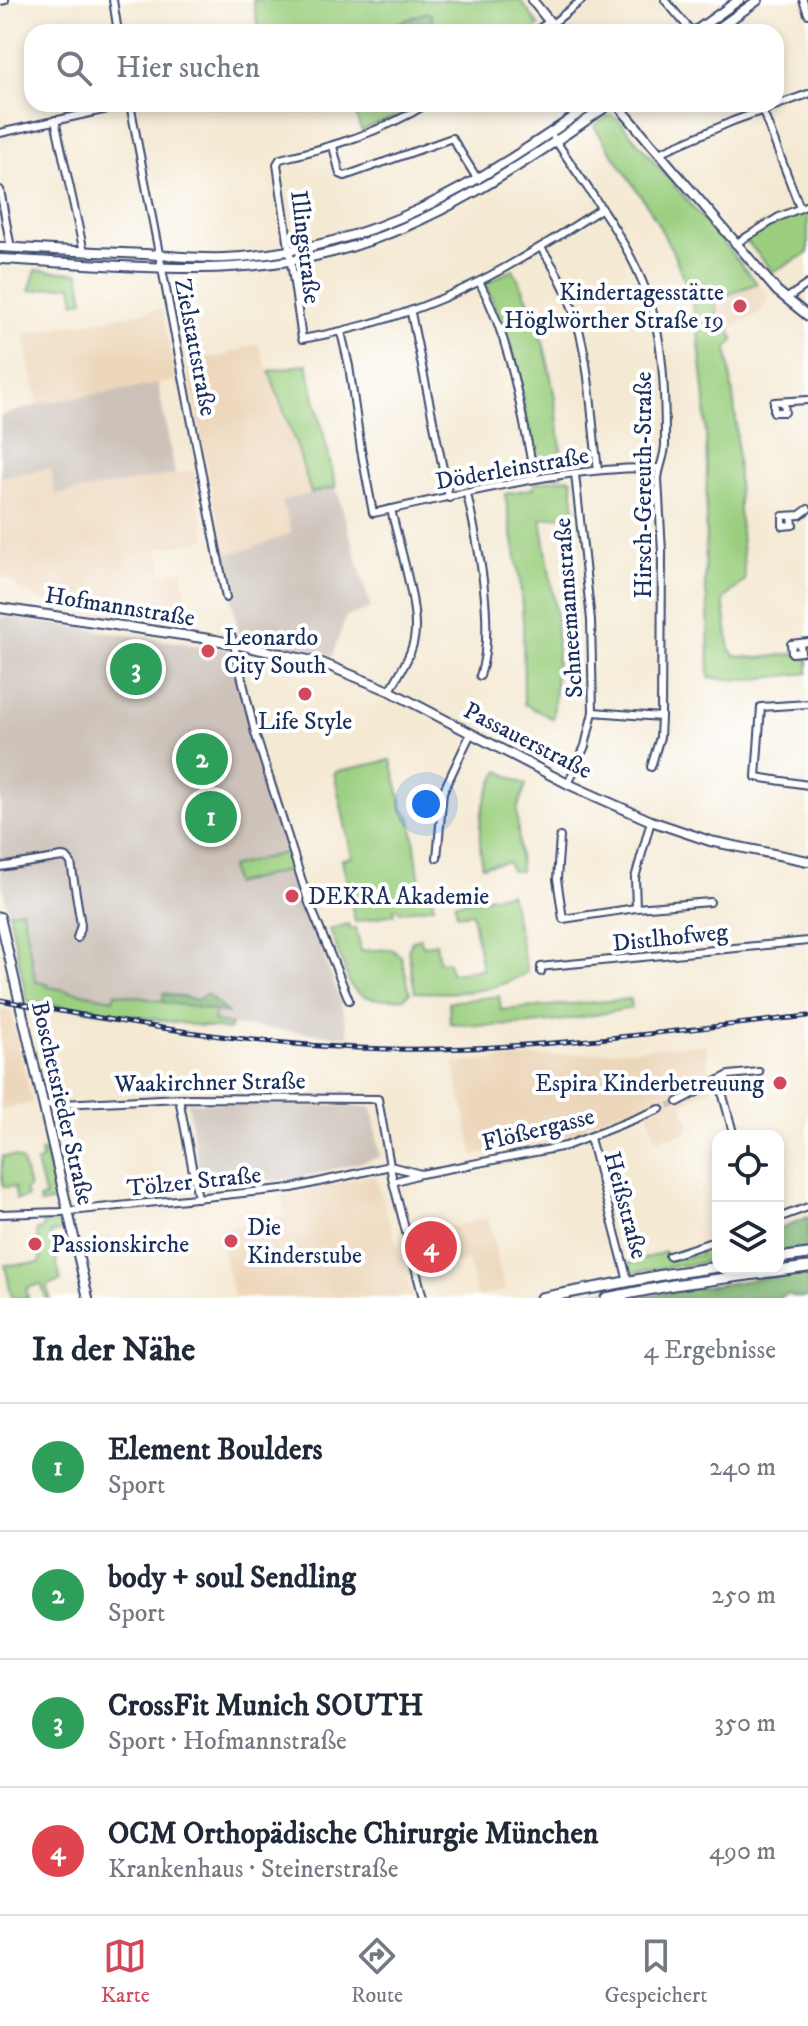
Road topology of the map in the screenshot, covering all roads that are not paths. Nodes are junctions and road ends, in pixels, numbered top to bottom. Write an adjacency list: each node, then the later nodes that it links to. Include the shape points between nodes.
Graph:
1 (113, 0): 9 (street)
2 (532, 0): 10 (main road)
3 (582, 0): 11 (street)
4 (665, 0): 12 (street)
5 (739, 0): 13 (main road)
6 (758, 0): 14 (main road)
7 (803, 0): 8 (street)
8 (808, 14)
9 (117, 24)
10 (551, 24)
11 (555, 24)
12 (686, 24)
13 (704, 24)
14 (727, 24)
15 (808, 94): 16 (street)
16 (784, 101)
17 (92, 112): 25 (street)
18 (132, 112): 41 (street, Zielstattstraße)
19 (413, 112): 28 (street)
20 (584, 112): 27 (main road)
21 (597, 112): 27 (main road)
22 (624, 112): 29 (main road)
23 (750, 112): 29 (street)
24 (763, 112): 34 (street)
25 (55, 120): 26 (street); 40 (street)
26 (0, 133)
27 (553, 138): 30 (main road); 33 (street, Hirsch-Gereuth-Straße); 42 (main road, via 488,187 422,220 331,252)
28 (333, 146): 30 (street, via 345,176 452,138); 42 (street, Illingstraße, via 277,164)
29 (659, 153): 35 (main road)
30 (478, 180): 42 (main road, via 425,209)
31 (0, 190): 37 (street)
32 (808, 205): 34 (street)
33 (602, 208): 38 (street); 54 (street, Hirsch-Gereuth-Straße, via 636,267 658,335 665,444)
34 (800, 208): 35 (street)
35 (735, 244): 48 (main road)
36 (0, 247): 37 (main road)
37 (11, 248): 39 (main road)
38 (541, 248): 46 (street); 55 (street, via 565,289 586,351)
39 (34, 249): 40 (main road); 44 (main road)
40 (84, 252): 41 (main road)
41 (159, 253): 42 (main road); 45 (street, Zielstattstraße)
42 (288, 255): 45 (main road, via 225,266); 51 (street, Illingstraße, via 302,339)
43 (0, 259): 44 (main road)
44 (33, 261): 45 (main road)
45 (162, 267): 63 (street, Zielstattstraße)
46 (480, 283): 49 (street); 57 (street, via 507,347)
47 (808, 284): 48 (street)
48 (786, 299): 50 (main road)
49 (411, 313): 51 (street); 59 (street)
50 (808, 316)
51 (341, 332): 60 (street, Döderleinstraße, via 373,513)
52 (808, 400): 53 (street)
53 (784, 402)
54 (659, 468): 55 (street, Döderleinstraße); 70 (street, Hirsch-Gereuth-Straße)
55 (598, 470): 56 (street, Döderleinstraße)
56 (575, 474): 57 (street, Döderleinstraße); 69 (street, Schneemannstraße, via 591,620)
57 (535, 479): 58 (street, Döderleinstraße)
58 (467, 494): 59 (street, Döderleinstraße); 66 (street, via 483,586)
59 (449, 498): 60 (street, Döderleinstraße)
60 (391, 509): 67 (street, via 415,632)
61 (808, 509): 62 (street)
62 (792, 516)
63 (226, 598)
64 (0, 608): 65 (main road, Hofmannstraße)
65 (232, 640): 67 (main road, Passauerstraße, via 322,663); 86 (street, via 301,881)
66 (480, 676)
67 (390, 691): 71 (main road, Passauerstraße)
68 (808, 704): 74 (street, via 761,707 756,777)
69 (593, 712): 70 (street); 73 (street, Schneemannstraße)
70 (661, 717): 72 (street, Hirsch-Gereuth-Straße)
71 (471, 733): 73 (main road, Passauerstraße); 77 (street, via 443,792)
72 (651, 767)
73 (568, 784): 75 (main road, Passauerstraße)
74 (808, 785)
75 (651, 821): 78 (main road, Passauerstraße, via 710,841); 81 (street, via 635,878)
76 (560, 837): 81 (street, via 557,879 563,919)
77 (437, 858)
78 (808, 861)
79 (0, 867): 83 (street, via 67,858 81,925)
80 (710, 902): 81 (street)
81 (636, 908)
82 (0, 917): 91 (main road, Boschetsrieder Straße)
83 (77, 938)
84 (808, 941): 85 (street, Distlhofweg, via 549,966)
85 (541, 972)
86 (349, 1000)
87 (759, 1072): 88 (street)
88 (719, 1081): 90 (street); 93 (street)
89 (179, 1098): 91 (street, Waakirchner Straße); 95 (street, Waakirchner Straße, via 378,1099); 98 (street)
90 (678, 1102)
91 (43, 1105): 100 (main road, Boschetsrieder Straße)
92 (660, 1109): 94 (street, Flößergasse)
93 (732, 1130)
94 (590, 1138): 96 (street, Flößergasse); 111 (street, Heißstraße)
95 (390, 1166): 96 (street, Flößergasse); 97 (street); 98 (street, Tölzer Straße, via 292,1188)
96 (421, 1174): 97 (street, Flößergasse)
97 (393, 1182): 113 (street)
98 (198, 1198): 100 (street, Tölzer Straße)
99 (808, 1207): 102 (street)
100 (68, 1212): 101 (street, Tölzer Straße); 112 (main road, Boschetsrieder Straße)
101 (0, 1214)
102 (784, 1216)
103 (712, 1242): 105 (street)
104 (808, 1254): 106 (main road)
105 (669, 1256)
106 (784, 1257)
107 (808, 1267): 109 (main road)
108 (712, 1268): 111 (main road)
109 (784, 1269)
110 (738, 1274): 115 (main road)
111 (628, 1281): 114 (main road)
112 (88, 1298)
113 (423, 1298)
114 (541, 1298)
115 (606, 1298)

